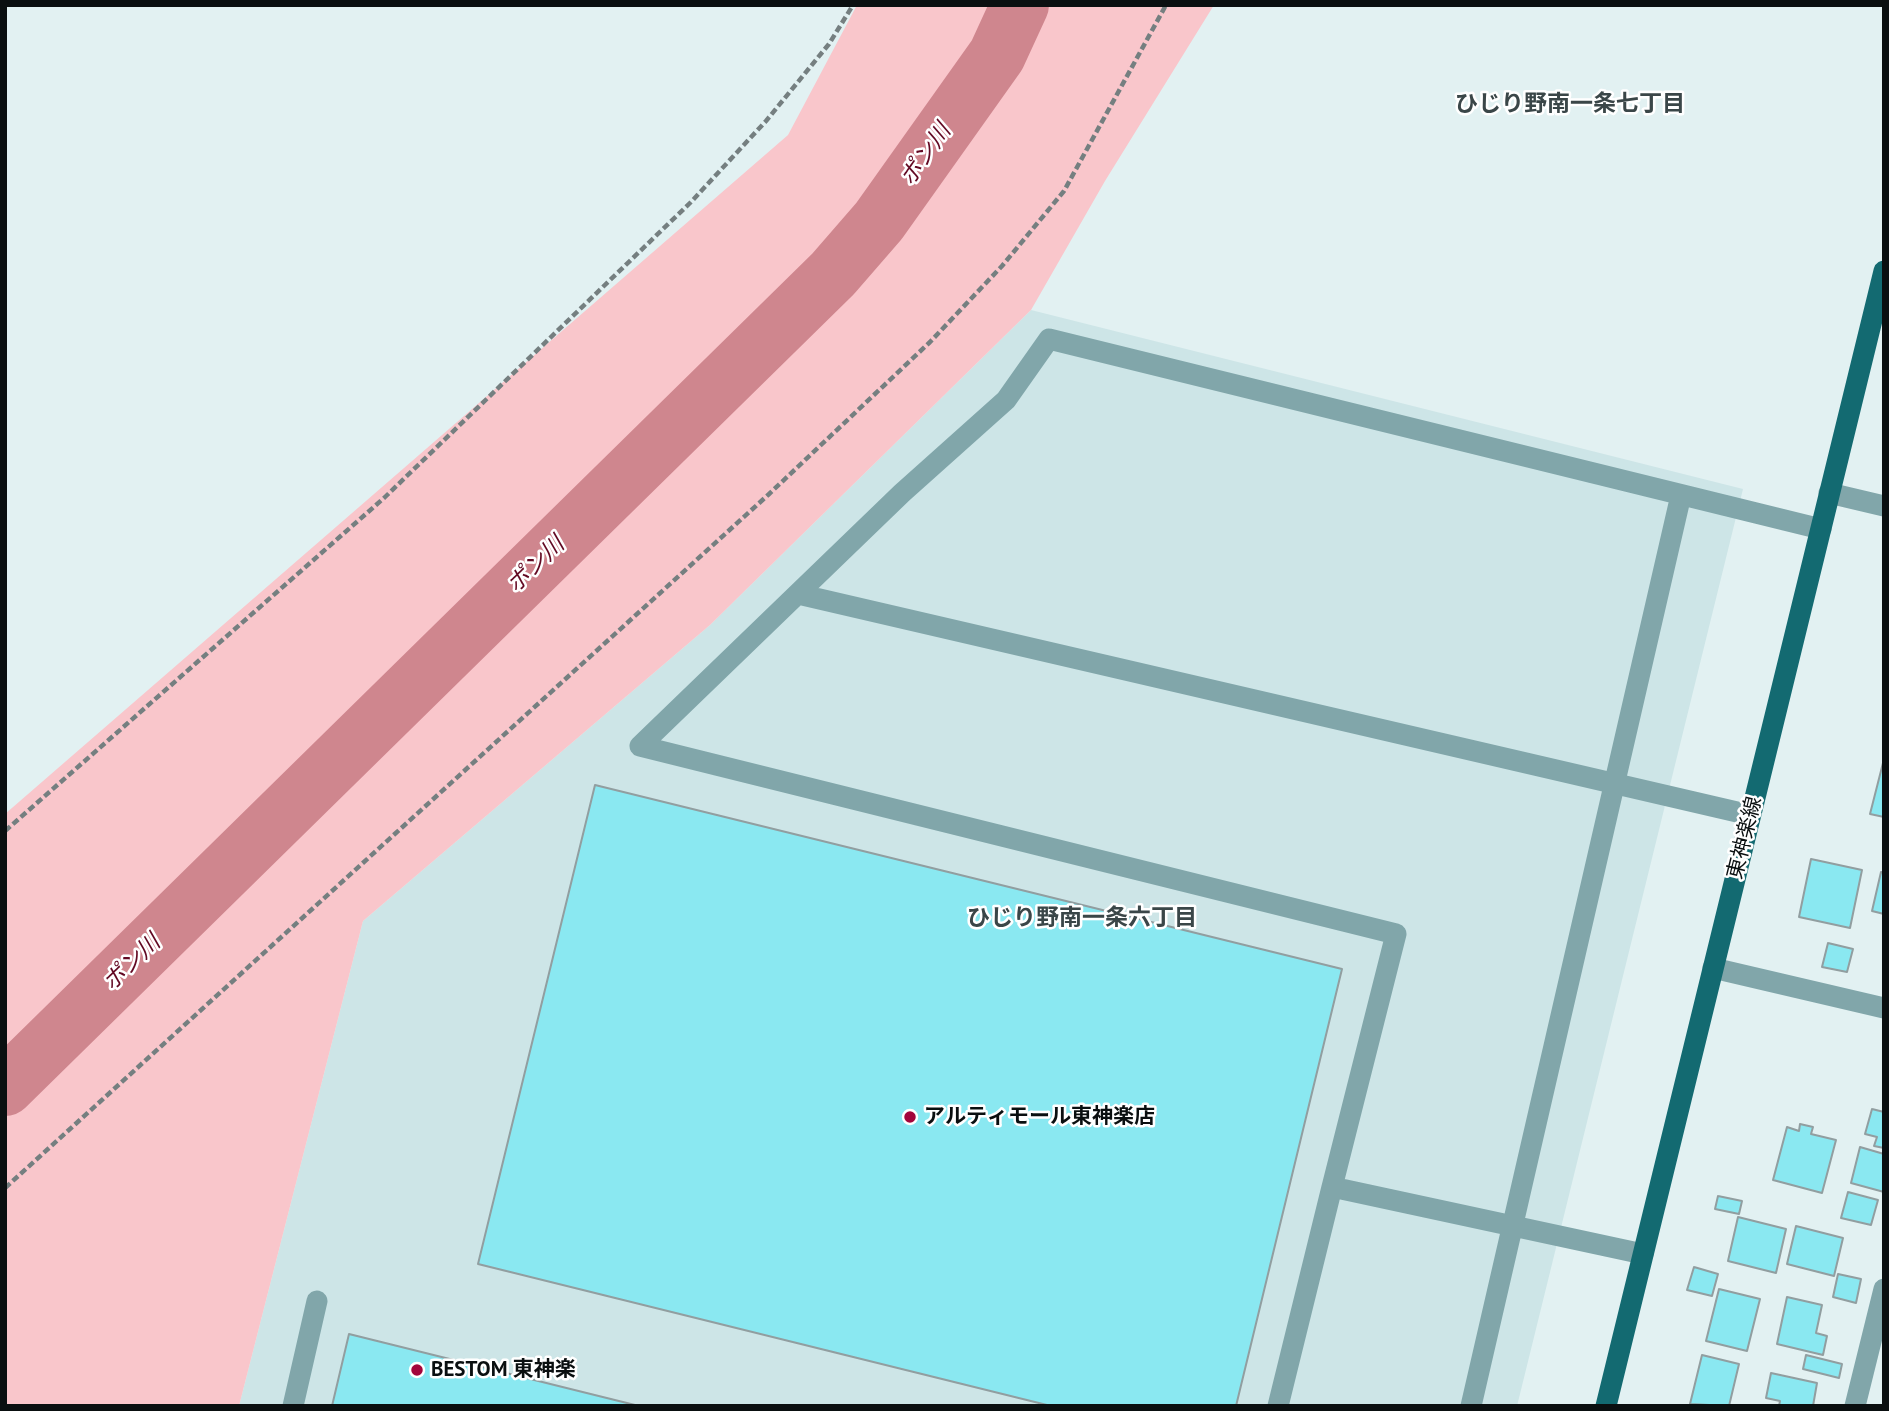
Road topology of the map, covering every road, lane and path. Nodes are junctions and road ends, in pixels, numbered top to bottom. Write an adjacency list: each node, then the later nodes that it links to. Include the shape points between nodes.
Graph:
1 (853, 5): 11 (path, via 829,44 766,121 691,202 384,498)
2 (1166, 5): 15 (path, via 1064,191 930,342 768,495)
3 (1884, 271): 4 (main road, 東神楽線)
4 (1829, 493): 6 (street); 7 (main road, 東神楽線)
5 (1681, 495): 7 (street); 8 (street, via 1049,339 1006,401); 9 (street)
6 (1884, 506)
7 (1821, 529): 10 (main road, 東神楽線)
8 (798, 594): 9 (street); 14 (street, via 639,746 1396,934)
9 (1614, 783): 10 (street); 16 (street)
10 (1750, 815): 12 (main road, 東神楽線)
11 (5, 831)
12 (1713, 968): 13 (street); 17 (main road, 東神楽線)
13 (1884, 1009)
14 (1332, 1187): 16 (street); 21 (street)
15 (5, 1188)
16 (1512, 1227): 17 (street); 22 (street)
17 (1643, 1254): 23 (main road, 東神楽線)
18 (1884, 1289): 24 (street)
19 (317, 1301): 20 (street)
20 (293, 1406)
21 (1278, 1406)
22 (1471, 1406)
23 (1606, 1406)
24 (1855, 1406)

